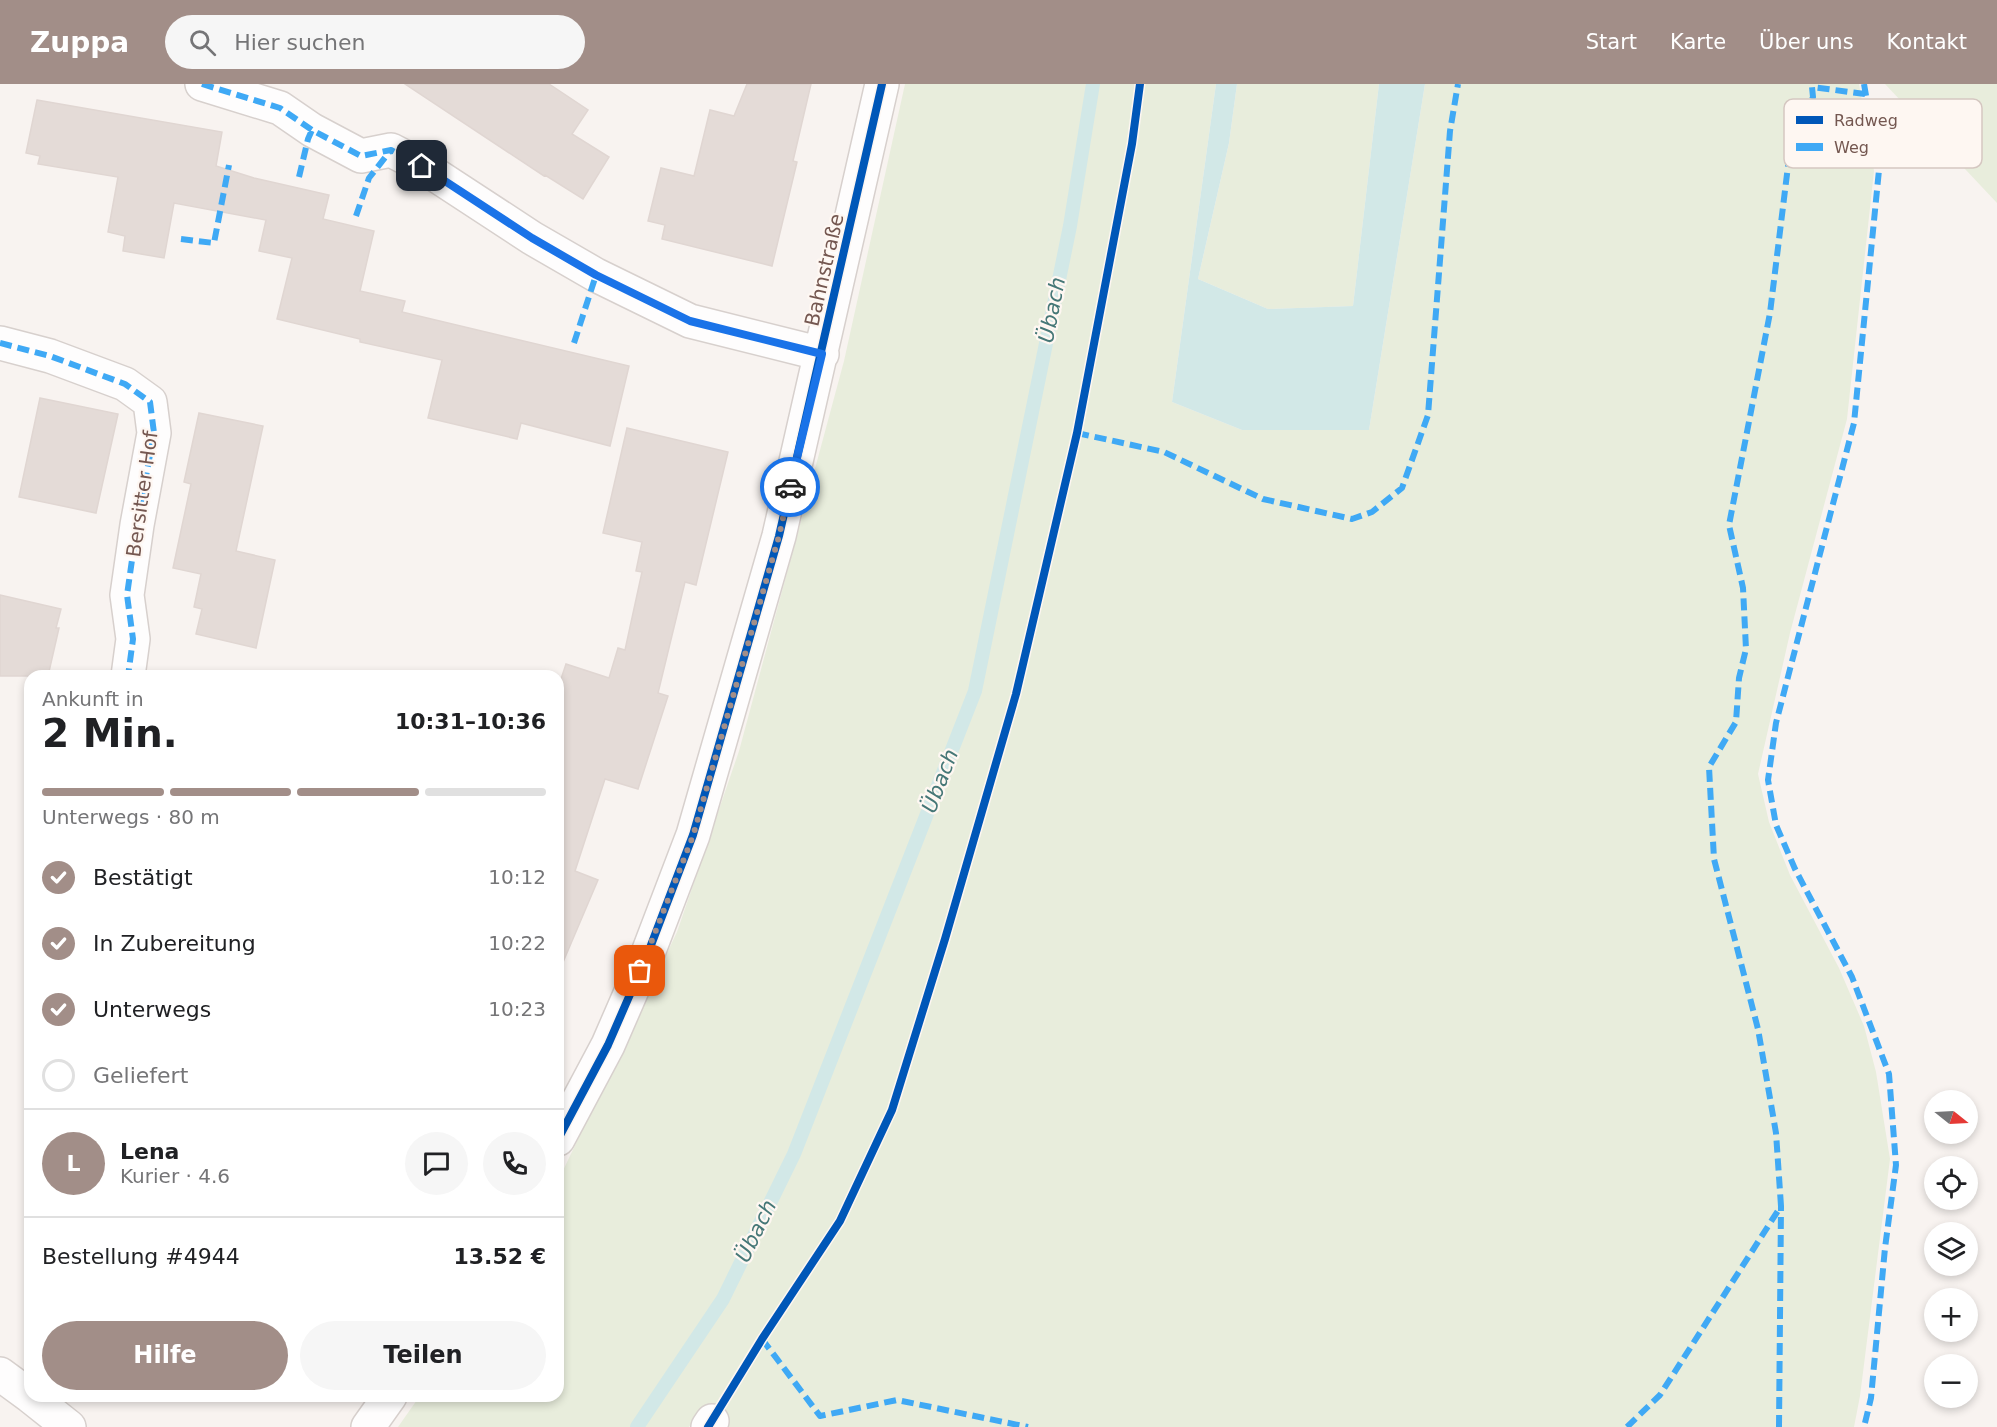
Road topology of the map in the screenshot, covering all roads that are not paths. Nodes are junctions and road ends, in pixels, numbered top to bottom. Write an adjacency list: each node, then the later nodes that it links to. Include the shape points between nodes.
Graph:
1 (202, 84): 4 (street, via 280,108 361,156 392,150 596,275 690,321)
2 (882, 84): 4 (street, Bahnstraße)
3 (0, 342): 5 (street, Bersitter Hof, via 125,384 150,402 154,434 127,595 133,639)
4 (822, 354): 6 (street, Bahnstraße, via 779,536 693,836 608,1045)
5 (129, 670)
6 (564, 1128)
7 (0, 1374): 8 (street)
8 (24, 1392)
9 (38, 1402): 11 (street)
10 (386, 1402): 12 (street)
11 (69, 1427)
12 (369, 1427)

